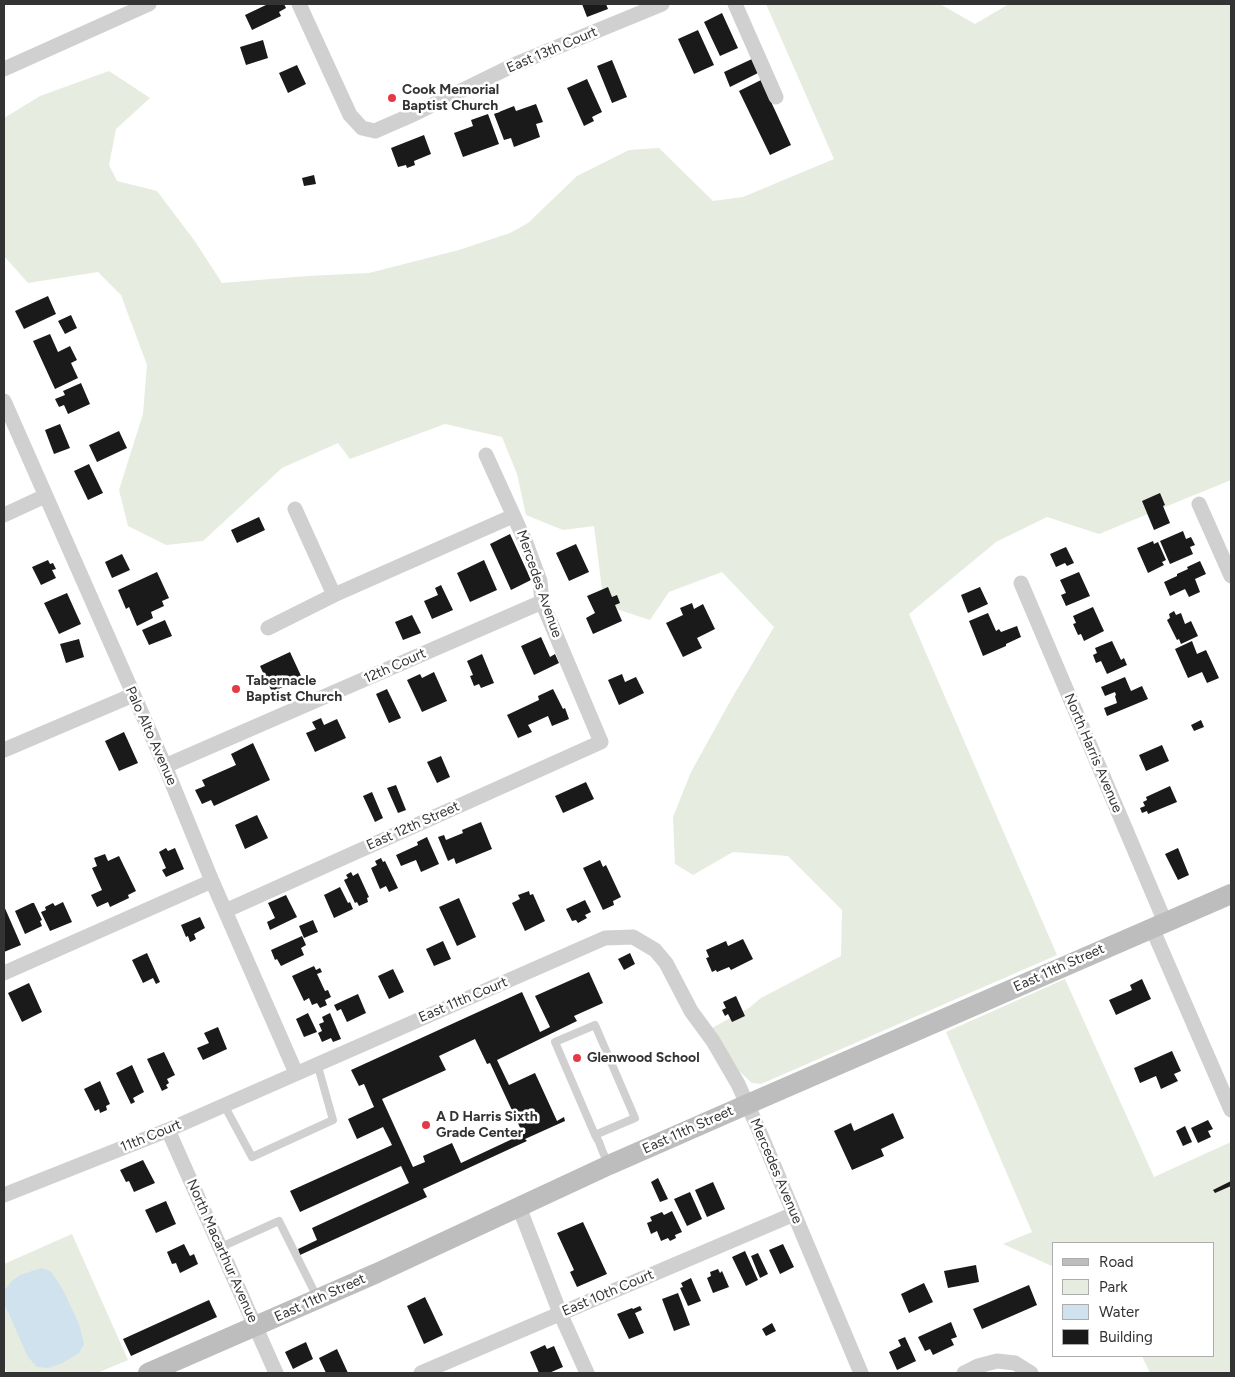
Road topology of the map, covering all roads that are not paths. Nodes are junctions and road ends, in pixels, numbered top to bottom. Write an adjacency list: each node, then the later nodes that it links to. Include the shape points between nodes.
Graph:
1 (149, 4): 5 (street)
2 (299, 4): 3 (street, East 13th Court, via 350,114 362,128 375,131 516,64)
3 (662, 4)
4 (734, 4): 6 (street)
5 (4, 68)
6 (776, 97)
7 (4, 401): 9 (street, Palo Alto Avenue)
8 (486, 455): 13 (street, Mercedes Avenue)
9 (45, 496): 12 (street); 19 (street, Palo Alto Avenue)
10 (1199, 504): 14 (street)
11 (295, 508): 16 (street)
12 (4, 515)
13 (513, 516): 16 (street); 17 (street, Mercedes Avenue, via 540,581)
14 (1231, 576)
15 (1021, 583): 26 (street, North Harris Avenue)
16 (334, 595): 18 (street)
17 (542, 602): 20 (street, Mercedes Avenue); 22 (street, 12th Court)
18 (268, 628)
19 (133, 695): 21 (street); 22 (street, Palo Alto Avenue)
20 (601, 742): 25 (street, East 12th Street)
21 (4, 750)
22 (165, 766): 23 (street, Palo Alto Avenue)
23 (212, 882): 25 (street, Palo Alto Avenue); 28 (street)
24 (1231, 894): 26 (main road, East 11th Street)
25 (225, 911): 30 (street, Palo Alto Avenue)
26 (1158, 925): 31 (main road, East 11th Street); 33 (street, North Harris Avenue)
27 (633, 937): 29 (street, East 11th Court, via 605,938); 31 (street, Mercedes Avenue, via 655,950 666,963 690,1011 713,1041)
28 (4, 973)
29 (317, 1063): 30 (street, East 11th Court); 32 (lane, via 333,1120 252,1156)
30 (296, 1073): 32 (street, 11th Court)
31 (748, 1104): 36 (main road, East 11th Street); 39 (street, Mercedes Avenue)
32 (224, 1105): 34 (street, 11th Court)
33 (1231, 1110)
34 (168, 1130): 37 (street, 11th Court); 40 (street, North Macarthur Avenue)
35 (596, 1135): 35 (lane, via 556,1042 595,1024 634,1118); 36 (lane)
36 (609, 1166): 38 (main road, East 11th Street)
37 (4, 1195)
38 (519, 1207): 41 (main road, East 11th Street); 42 (street)
39 (794, 1214): 42 (street, East 10th Court); 48 (street, Mercedes Avenue)
40 (221, 1247): 41 (lane, via 279,1221); 43 (street, North Macarthur Avenue)
41 (318, 1299): 43 (main road, East 11th Street)
42 (560, 1313): 46 (street, East 10th Court); 47 (street)
43 (255, 1326): 44 (main road, East 11th Street); 45 (street, North Macarthur Avenue)
44 (148, 1373)
45 (276, 1373)
46 (422, 1373)
47 (587, 1373)
48 (861, 1373)
49 (964, 1373): 50 (street, via 997,1361 1015,1363)
50 (1031, 1373)

